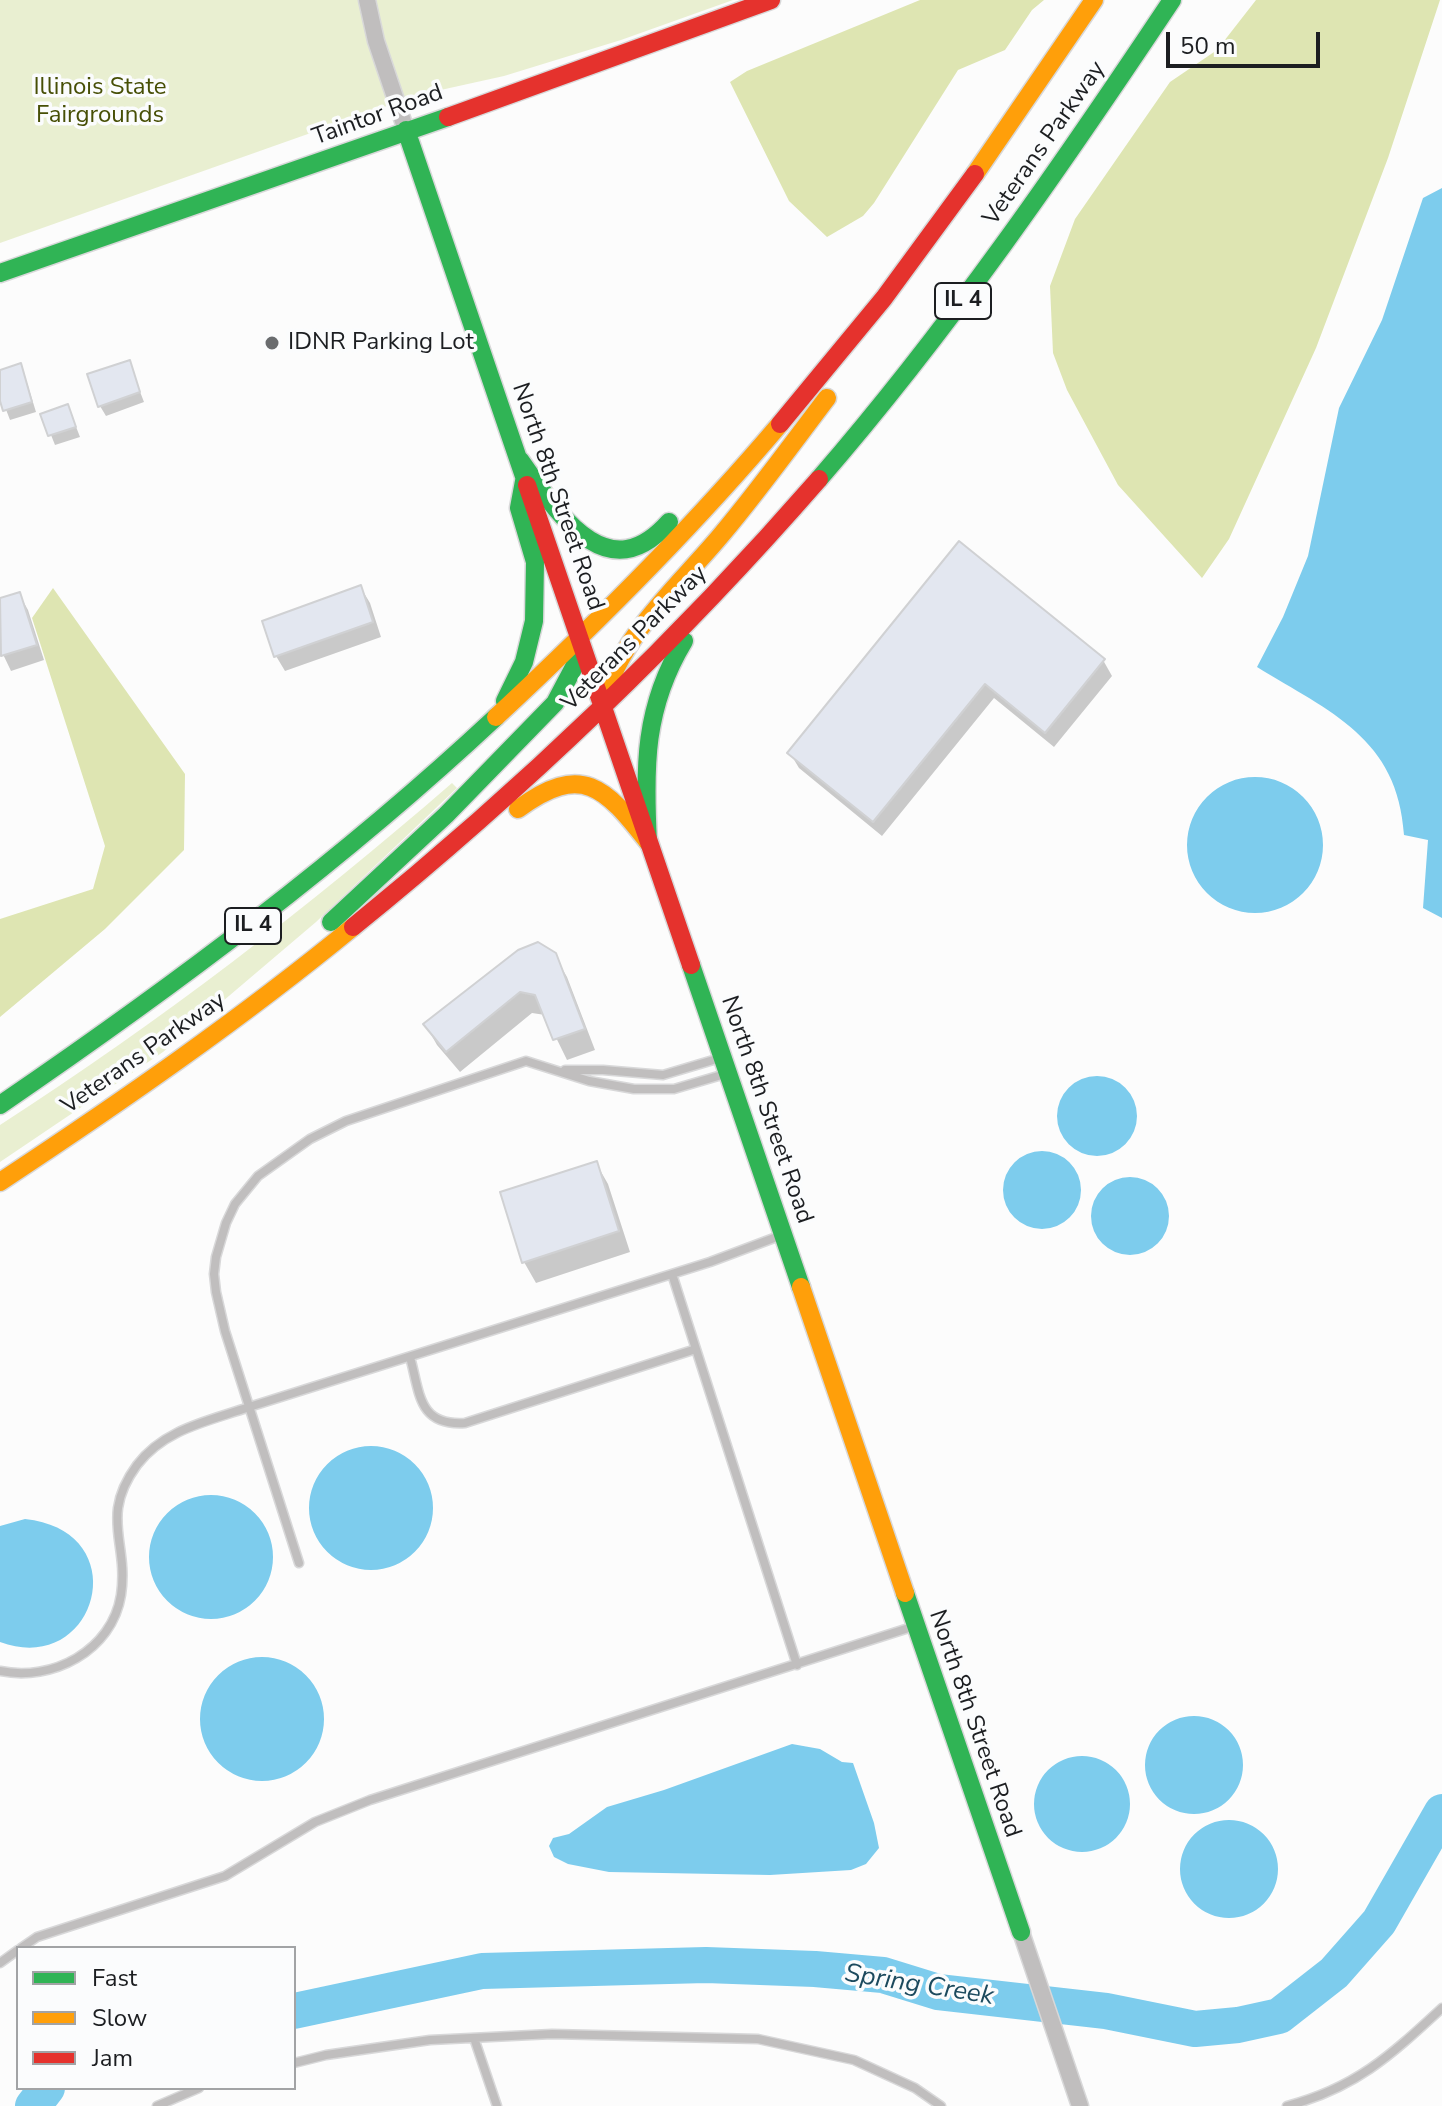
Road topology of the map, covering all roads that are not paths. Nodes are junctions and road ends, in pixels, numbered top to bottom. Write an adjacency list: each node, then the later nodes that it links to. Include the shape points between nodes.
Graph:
1 (367, 0): 5 (street)
2 (771, 0): 5 (main road, Taintor Road)
3 (1094, 0): 7 (main road, Veterans Parkway / IL 4)
4 (1172, 0): 10 (main road, Veterans Parkway / IL 4, via 1053,180 925,351)
5 (406, 130): 6 (main road, Taintor Road); 9 (main road, North 8th Street Road)
6 (0, 273)
7 (893, 285): 8 (main road, Veterans Parkway / IL 4); 12 (main road, via 881,325 724,531 630,642 610,676)
8 (851, 340): 9 (main road, via 802,374 642,546 616,549 582,537); 11 (main road, Veterans Parkway / IL 4)
9 (522, 468): 11 (main road, North 8th Street Road); 13 (main road, via 519,508 535,562 534,621 515,684)
10 (726, 581): 12 (main road, Veterans Parkway / IL 4); 14 (main road, via 669,661 652,709 644,775)
11 (580, 640): 12 (main road, North 8th Street Road); 13 (main road, Veterans Parkway / IL 4); 18 (main road, via 574,667 555,703 446,815 295,954)
12 (602, 708): 14 (main road, North 8th Street Road); 17 (main road, Veterans Parkway / IL 4, via 453,845)
13 (489, 727): 21 (main road, Veterans Parkway / IL 4, via 253,926)
14 (648, 842): 15 (main road, via 602,792 588,785 548,787); 19 (main road, North 8th Street Road)
15 (419, 897)
16 (388, 922): 17 (main road, via 369,937)
17 (319, 957): 18 (main road, Veterans Parkway / IL 4)
18 (287, 982): 22 (main road, Veterans Parkway / IL 4)
19 (725, 1065): 20 (lane, via 663,1075); 20 (lane, via 664,1090 589,1081); 23 (main road, North 8th Street Road)
20 (560, 1071): 27 (lane, via 526,1061 346,1121 258,1176 226,1223 214,1274 219,1310)
21 (0, 1105)
22 (0, 1182)
23 (783, 1234): 24 (lane); 29 (main road, North 8th Street Road)
24 (672, 1274): 25 (lane); 26 (lane)
25 (696, 1349): 26 (lane, via 450,1424 427,1412); 30 (lane)
26 (410, 1357): 27 (lane)
27 (249, 1407): 28 (lane); 31 (lane, via 181,1430 138,1464 116,1516 121,1598 86,1653 48,1672)
28 (299, 1563)
29 (915, 1626): 30 (lane); 32 (main road, North 8th Street Road)
30 (797, 1665): 33 (lane, via 370,1800 315,1822 225,1876 37,1937)
31 (0, 1671)
32 (1021, 1932): 41 (street, North 8th Street Road)
33 (24, 1946)
34 (1442, 2008): 42 (lane, via 1358,2079)
35 (474, 2038): 36 (lane); 39 (lane); 40 (lane, via 552,2034 758,2039 854,2060)
36 (296, 2062)
37 (194, 2090): 38 (lane)
38 (157, 2106)
39 (497, 2106)
40 (941, 2106)
41 (1080, 2106)
42 (1287, 2106)

